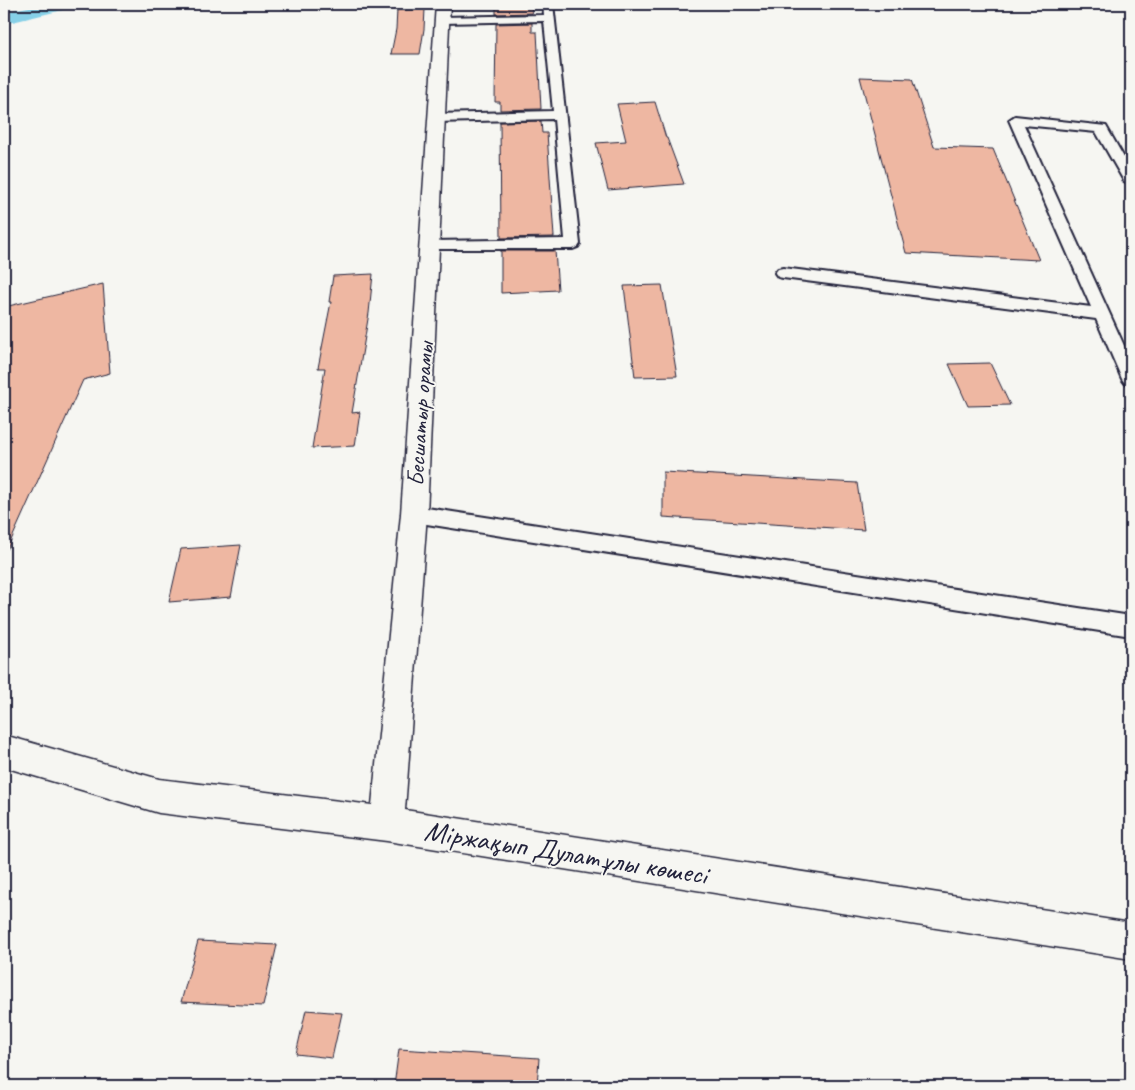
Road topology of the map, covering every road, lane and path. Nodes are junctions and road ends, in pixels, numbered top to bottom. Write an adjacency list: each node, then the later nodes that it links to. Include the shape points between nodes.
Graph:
1 (548, 11): 2 (lane); 3 (lane)
2 (442, 12): 4 (street, Бесшатыр орамы)
3 (559, 115): 4 (lane); 6 (lane, via 573,244)
4 (436, 118): 6 (street, Бесшатыр орамы)
5 (1131, 181): 8 (lane, via 1102,129 1016,120)
6 (430, 246): 12 (street, Бесшатыр орамы)
7 (783, 273): 8 (lane)
8 (1102, 314): 9 (lane)
9 (1113, 338): 10 (lane); 11 (lane)
10 (1131, 339)
11 (1131, 379)
12 (414, 514): 13 (lane); 15 (street, Бесшатыр орамы)
13 (1131, 626)
14 (4, 752): 15 (street, Міржақып Дулатұлы көшесі, via 159,796)
15 (387, 824): 16 (street, Міржақып Дулатұлы көшесі)
16 (1131, 942)

